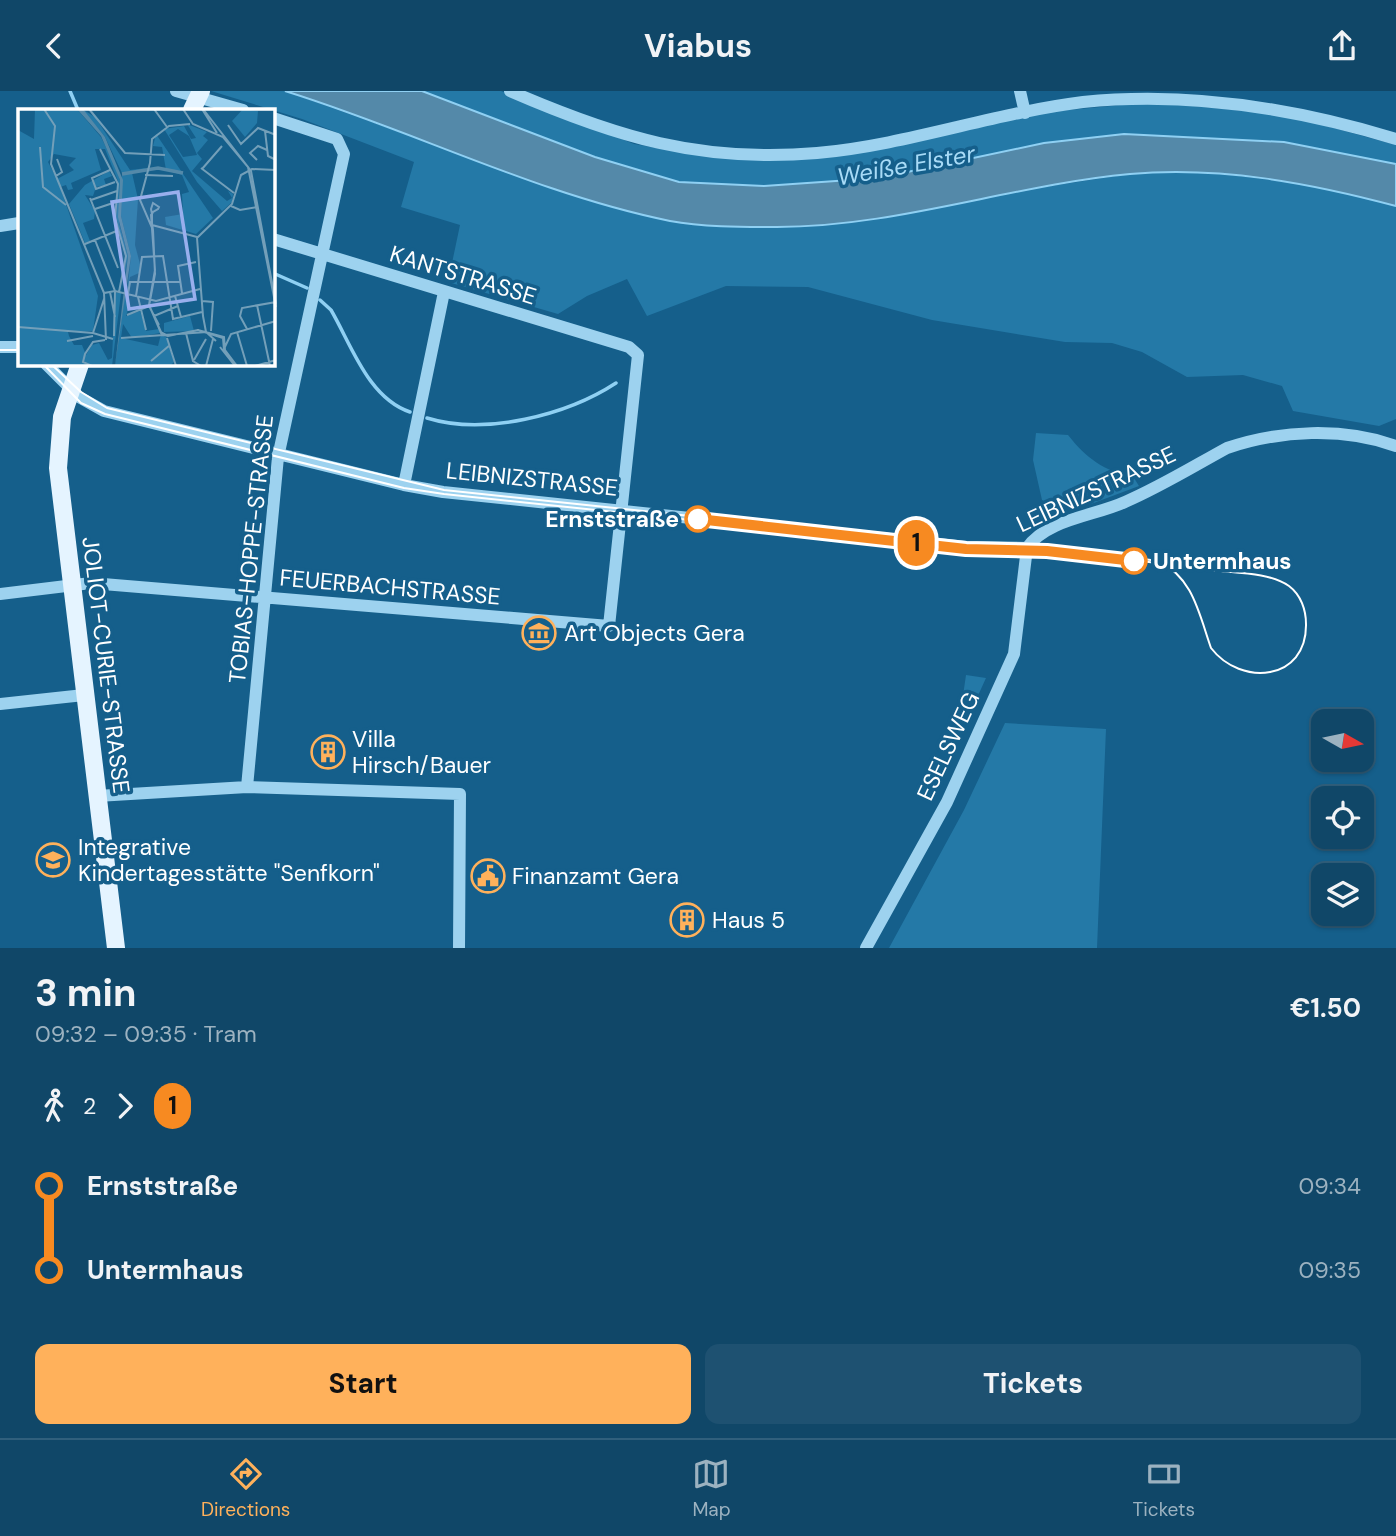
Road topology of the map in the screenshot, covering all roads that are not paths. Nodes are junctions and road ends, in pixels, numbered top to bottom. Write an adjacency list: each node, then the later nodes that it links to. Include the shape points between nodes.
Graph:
1 (176, 91): 6 (street)
2 (510, 91): 5 (street)
3 (1020, 91): 8 (street)
4 (1157, 94): 8 (street, via 1083,101); 10 (street, via 1270,102)
5 (530, 95): 8 (street, via 632,139 687,151 755,155 818,153)
6 (197, 100): 7 (street)
7 (238, 109)
8 (1025, 113)
9 (275, 119): 14 (street, TOBIAS-HOPPE-STRASSE, via 337,139 344,154)
10 (1396, 136)
11 (18, 223): 12 (street)
12 (0, 226)
13 (275, 240): 14 (street, KANTSTRASSE)
14 (321, 254): 15 (street, KANTSTRASSE); 22 (street, TOBIAS-HOPPE-STRASSE)
15 (444, 292): 23 (street); 24 (street, KANTSTRASSE, via 629,347 638,355)
16 (0, 346): 17 (street)
17 (18, 347)
18 (48, 366): 20 (street, LEIBNIZSTRASSE)
19 (79, 366): 20 (main road, JOLIOT-CURIE-STRASSE)
20 (70, 389): 22 (street, LEIBNIZSTRASSE, via 104,411); 26 (main road, JOLIOT-CURIE-STRASSE, via 58,448)
21 (1396, 446): 25 (street, LEIBNIZSTRASSE, via 1335,434 1301,433 1245,442 1125,503 1055,527)
22 (279, 454): 23 (street, LEIBNIZSTRASSE); 28 (street, TOBIAS-HOPPE-STRASSE)
23 (404, 485): 24 (street, LEIBNIZSTRASSE)
24 (622, 510): 25 (street, LEIBNIZSTRASSE, via 966,547); 28 (street, FEUERBACHSTRASSE, via 609,626)
25 (1027, 548): 35 (street, ESELSWEG, via 1014,654 947,802)
26 (70, 586): 27 (street, FEUERBACHSTRASSE); 28 (street, FEUERBACHSTRASSE, via 91,583); 29 (main road, JOLIOT-CURIE-STRASSE)
27 (0, 594)
28 (266, 597): 31 (street, TOBIAS-HOPPE-STRASSE)
29 (84, 695): 30 (street); 32 (main road, JOLIOT-CURIE-STRASSE)
30 (0, 704)
31 (247, 787): 32 (street); 34 (street, via 460,794)
32 (97, 796): 33 (main road, JOLIOT-CURIE-STRASSE)
33 (116, 948)
34 (459, 948)
35 (866, 948)

